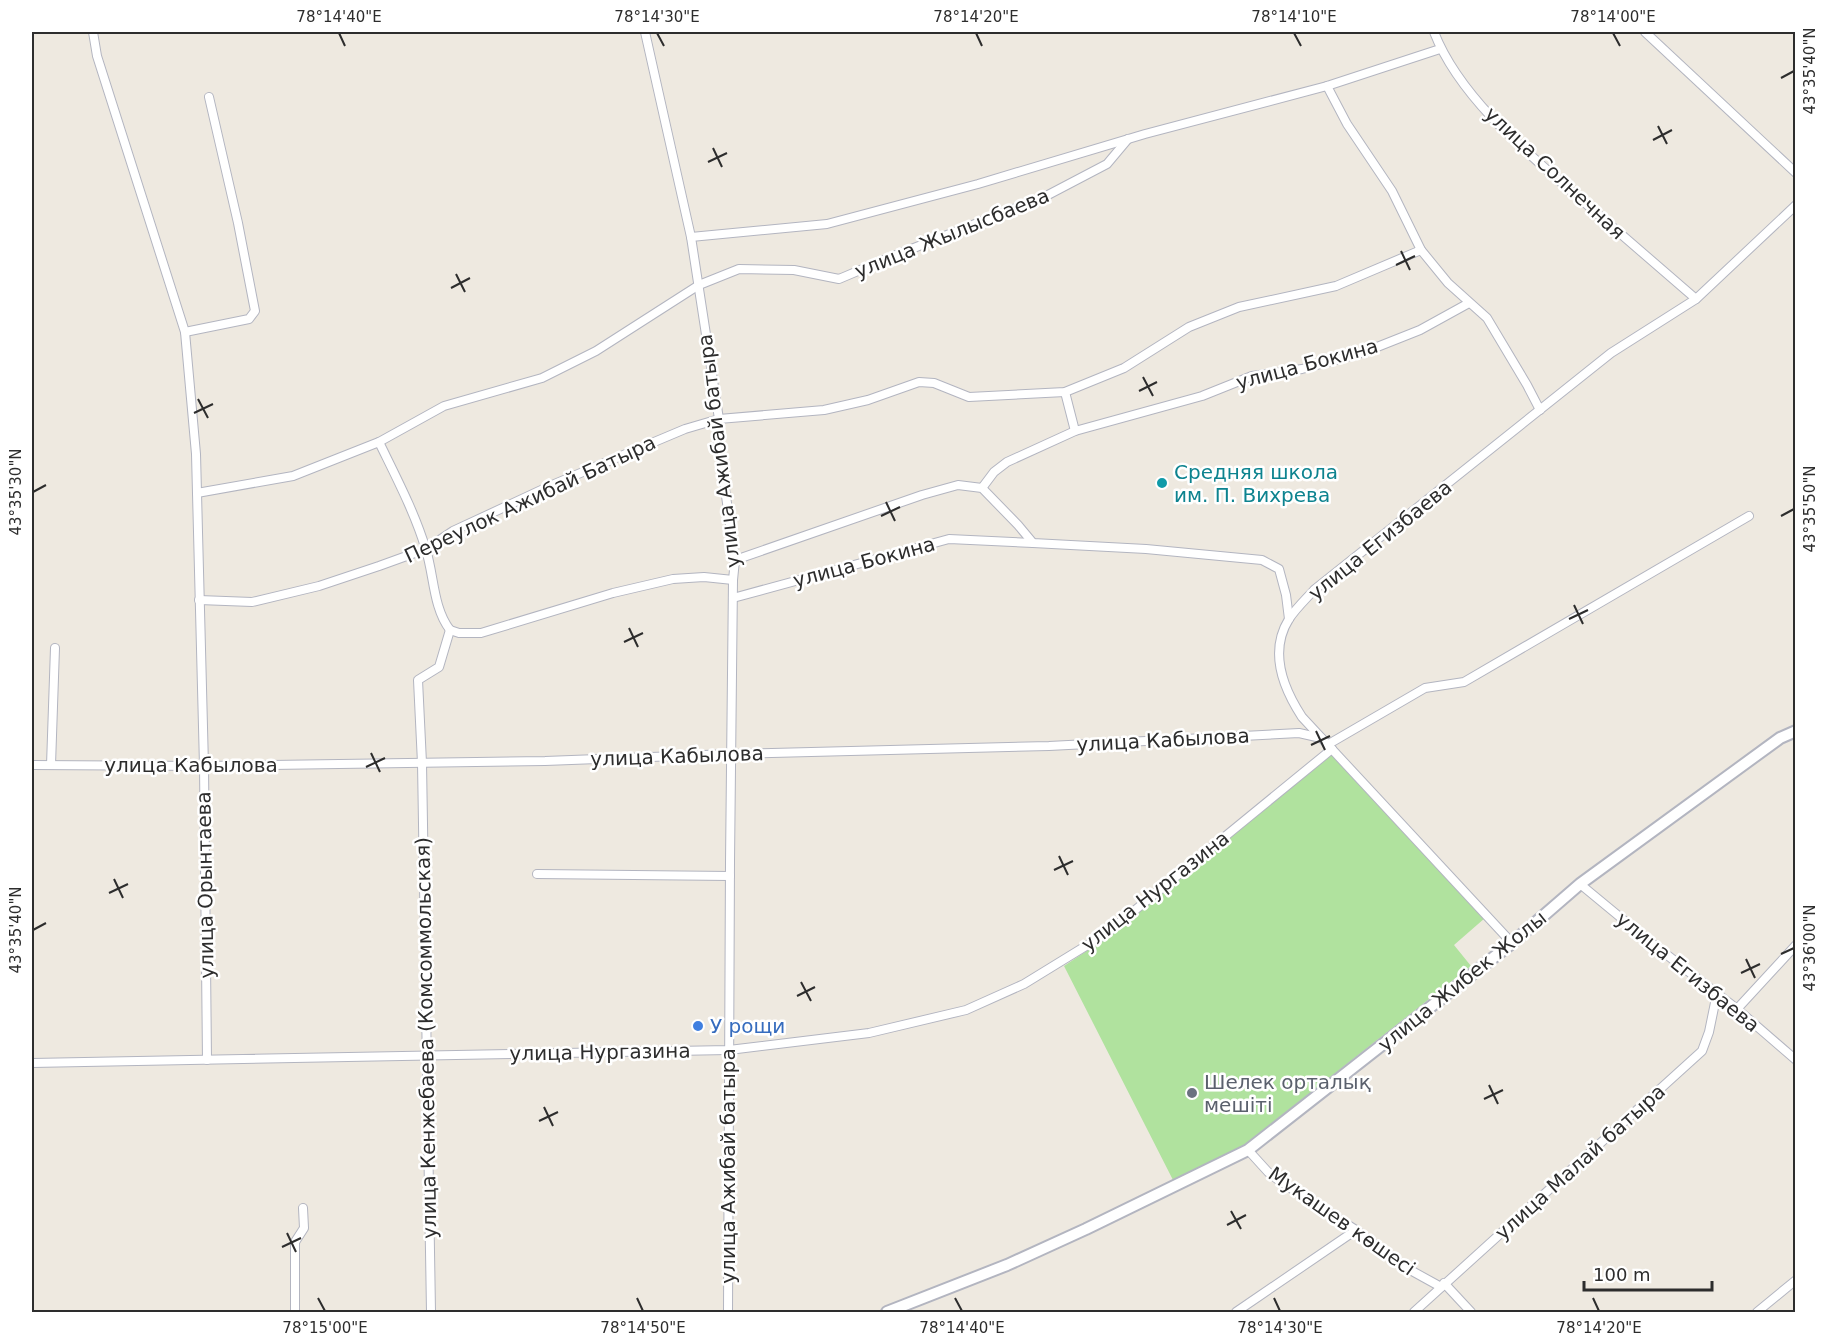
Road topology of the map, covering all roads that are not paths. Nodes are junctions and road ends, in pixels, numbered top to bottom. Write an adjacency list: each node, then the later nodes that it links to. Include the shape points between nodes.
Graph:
1 (93, 32): 16 (street, улица Орынтаева)
2 (645, 32): 11 (street, улица Ажибай батыра)
3 (1434, 32): 5 (street, улица Солнечная)
4 (1645, 32): 9 (street)
5 (1440, 49): 6 (street, улица Жылысбаева); 14 (street, улица Солнечная, via 1470,92 1511,136)
6 (1327, 86): 8 (street, улица Жылысбаева); 12 (street, via 1392,191)
7 (209, 97): 16 (street, via 255,311 249,320)
8 (1128, 139): 11 (street, улица Жылысбаева, via 827,224); 13 (street, улица Жылысбаева, via 1107,164 1046,196 839,279 794,270 739,269)
9 (1796, 173)
10 (1796, 205): 14 (street, улица Егизбаева)
11 (691, 237): 13 (street, улица Ажибай батыра)
12 (1421, 249): 15 (street); 17 (street, via 1336,286 1239,307 1189,327 1124,368)
13 (699, 285): 19 (street, улица Ажибай батыра); 21 (street, улица Жылысбаева, via 587,356 542,378 444,406)
14 (1696, 299): 18 (street, улица Егизбаева, via 1611,354)
15 (1469, 303): 18 (street, via 1487,318); 20 (street, улица Бокина, via 1420,330 1362,352 1302,369 1252,376 1202,396)
16 (185, 332): 23 (street, улица Орынтаева)
17 (1065, 392): 19 (street, Переулок Ажибай Батыра, via 964,396 926,381 824,411); 20 (street)
18 (1540, 410): 31 (street, улица Егизбаева, via 1314,590)
19 (719, 419): 26 (street, Переулок Ажибай Батыра, via 685,429 552,484 453,531); 27 (street, улица Ажибай батыра, via 717,432)
20 (1075, 430): 22 (street, улица Бокина, via 1007,462)
21 (379, 442): 23 (street, улица Жылысбаева, via 293,476); 26 (street)
22 (982, 488): 25 (street); 27 (street, улица Бокина, via 958,485 922,495)
23 (197, 493): 30 (street, улица Орынтаева)
24 (1749, 516): 36 (street, улица Нургазина, via 1464,682 1425,688)
25 (1033, 543): 29 (street, улица Бокина, via 949,539); 31 (street, улица Бокина, via 1262,560 1279,569)
26 (426, 549): 30 (street, Переулок Ажибай Батыра, via 319,586 252,602); 32 (street, via 439,607)
27 (735, 560): 28 (street, улица Ажибай батыра)
28 (733, 580): 29 (street, улица Ажибай батыра); 32 (street, via 673,579 481,633)
29 (733, 598): 37 (street, улица Ажибай батыра)
30 (199, 600): 41 (street, улица Орынтаева)
31 (1289, 619): 35 (street, улица Егизбаева, via 1280,640 1282,680 1290,700)
32 (450, 630): 38 (street, улица Кенжебаева (Комсоммольская), via 439,667 418,680)
33 (55, 648): 40 (street)
34 (1796, 731): 44 (main road, улица Жибек Жолы, via 1780,738)
35 (1321, 738): 36 (street, улица Егизбаева); 37 (street, улица Кабылова, via 1299,733 1050,746)
36 (1330, 747): 45 (street, улица Егизбаева); 49 (street, улица Нургазина, via 1107,933 1024,984 966,1010 869,1033)
37 (730, 753): 38 (street, улица Кабылова); 43 (street, улица Ажибай батыра)
38 (422, 763): 41 (street, улица Кабылова); 50 (street, улица Кенжебаева (Комсоммольская))
39 (32, 765): 40 (street, улица Кабылова)
40 (51, 765): 41 (street, улица Кабылова)
41 (204, 766): 51 (street, улица Орынтаева)
42 (537, 874): 43 (street)
43 (730, 876): 49 (street, улица Ажибай батыра)
44 (1580, 884): 45 (main road, улица Жибек Жолы); 47 (street, улица Егизбаева)
45 (1512, 943): 54 (main road, улица Жибек Жолы)
46 (1796, 945): 48 (street)
47 (1717, 993): 48 (street, улица Егизбаева); 58 (street, улица Малай батыра, via 1702,1052)
48 (1737, 1009): 52 (street, улица Егизбаева)
49 (729, 1050): 50 (street, улица Нургазина); 61 (street, улица Ажибай батыра)
50 (427, 1055): 51 (street, улица Нургазина); 60 (street, улица Кенжебаева (Комсоммольская))
51 (207, 1060): 53 (street, улица Нургазина)
52 (1796, 1060)
53 (32, 1063)
54 (1248, 1150): 56 (street, Мукашев көшесі, via 1281,1182); 62 (main road, улица Жибек Жолы, via 1007,1266)
55 (303, 1208): 59 (street, via 304,1228 295,1242)
56 (1356, 1230): 58 (street, Мукашев көшесі, via 1403,1266); 63 (street)
57 (1796, 1280): 66 (street)
58 (1443, 1285): 64 (street, улица Малай батыра); 65 (street, Мукашев көшесі)
59 (296, 1312)
60 (431, 1312)
61 (728, 1312)
62 (887, 1312)
63 (1236, 1312)
64 (1414, 1312)
65 (1471, 1312)
66 (1757, 1312)

